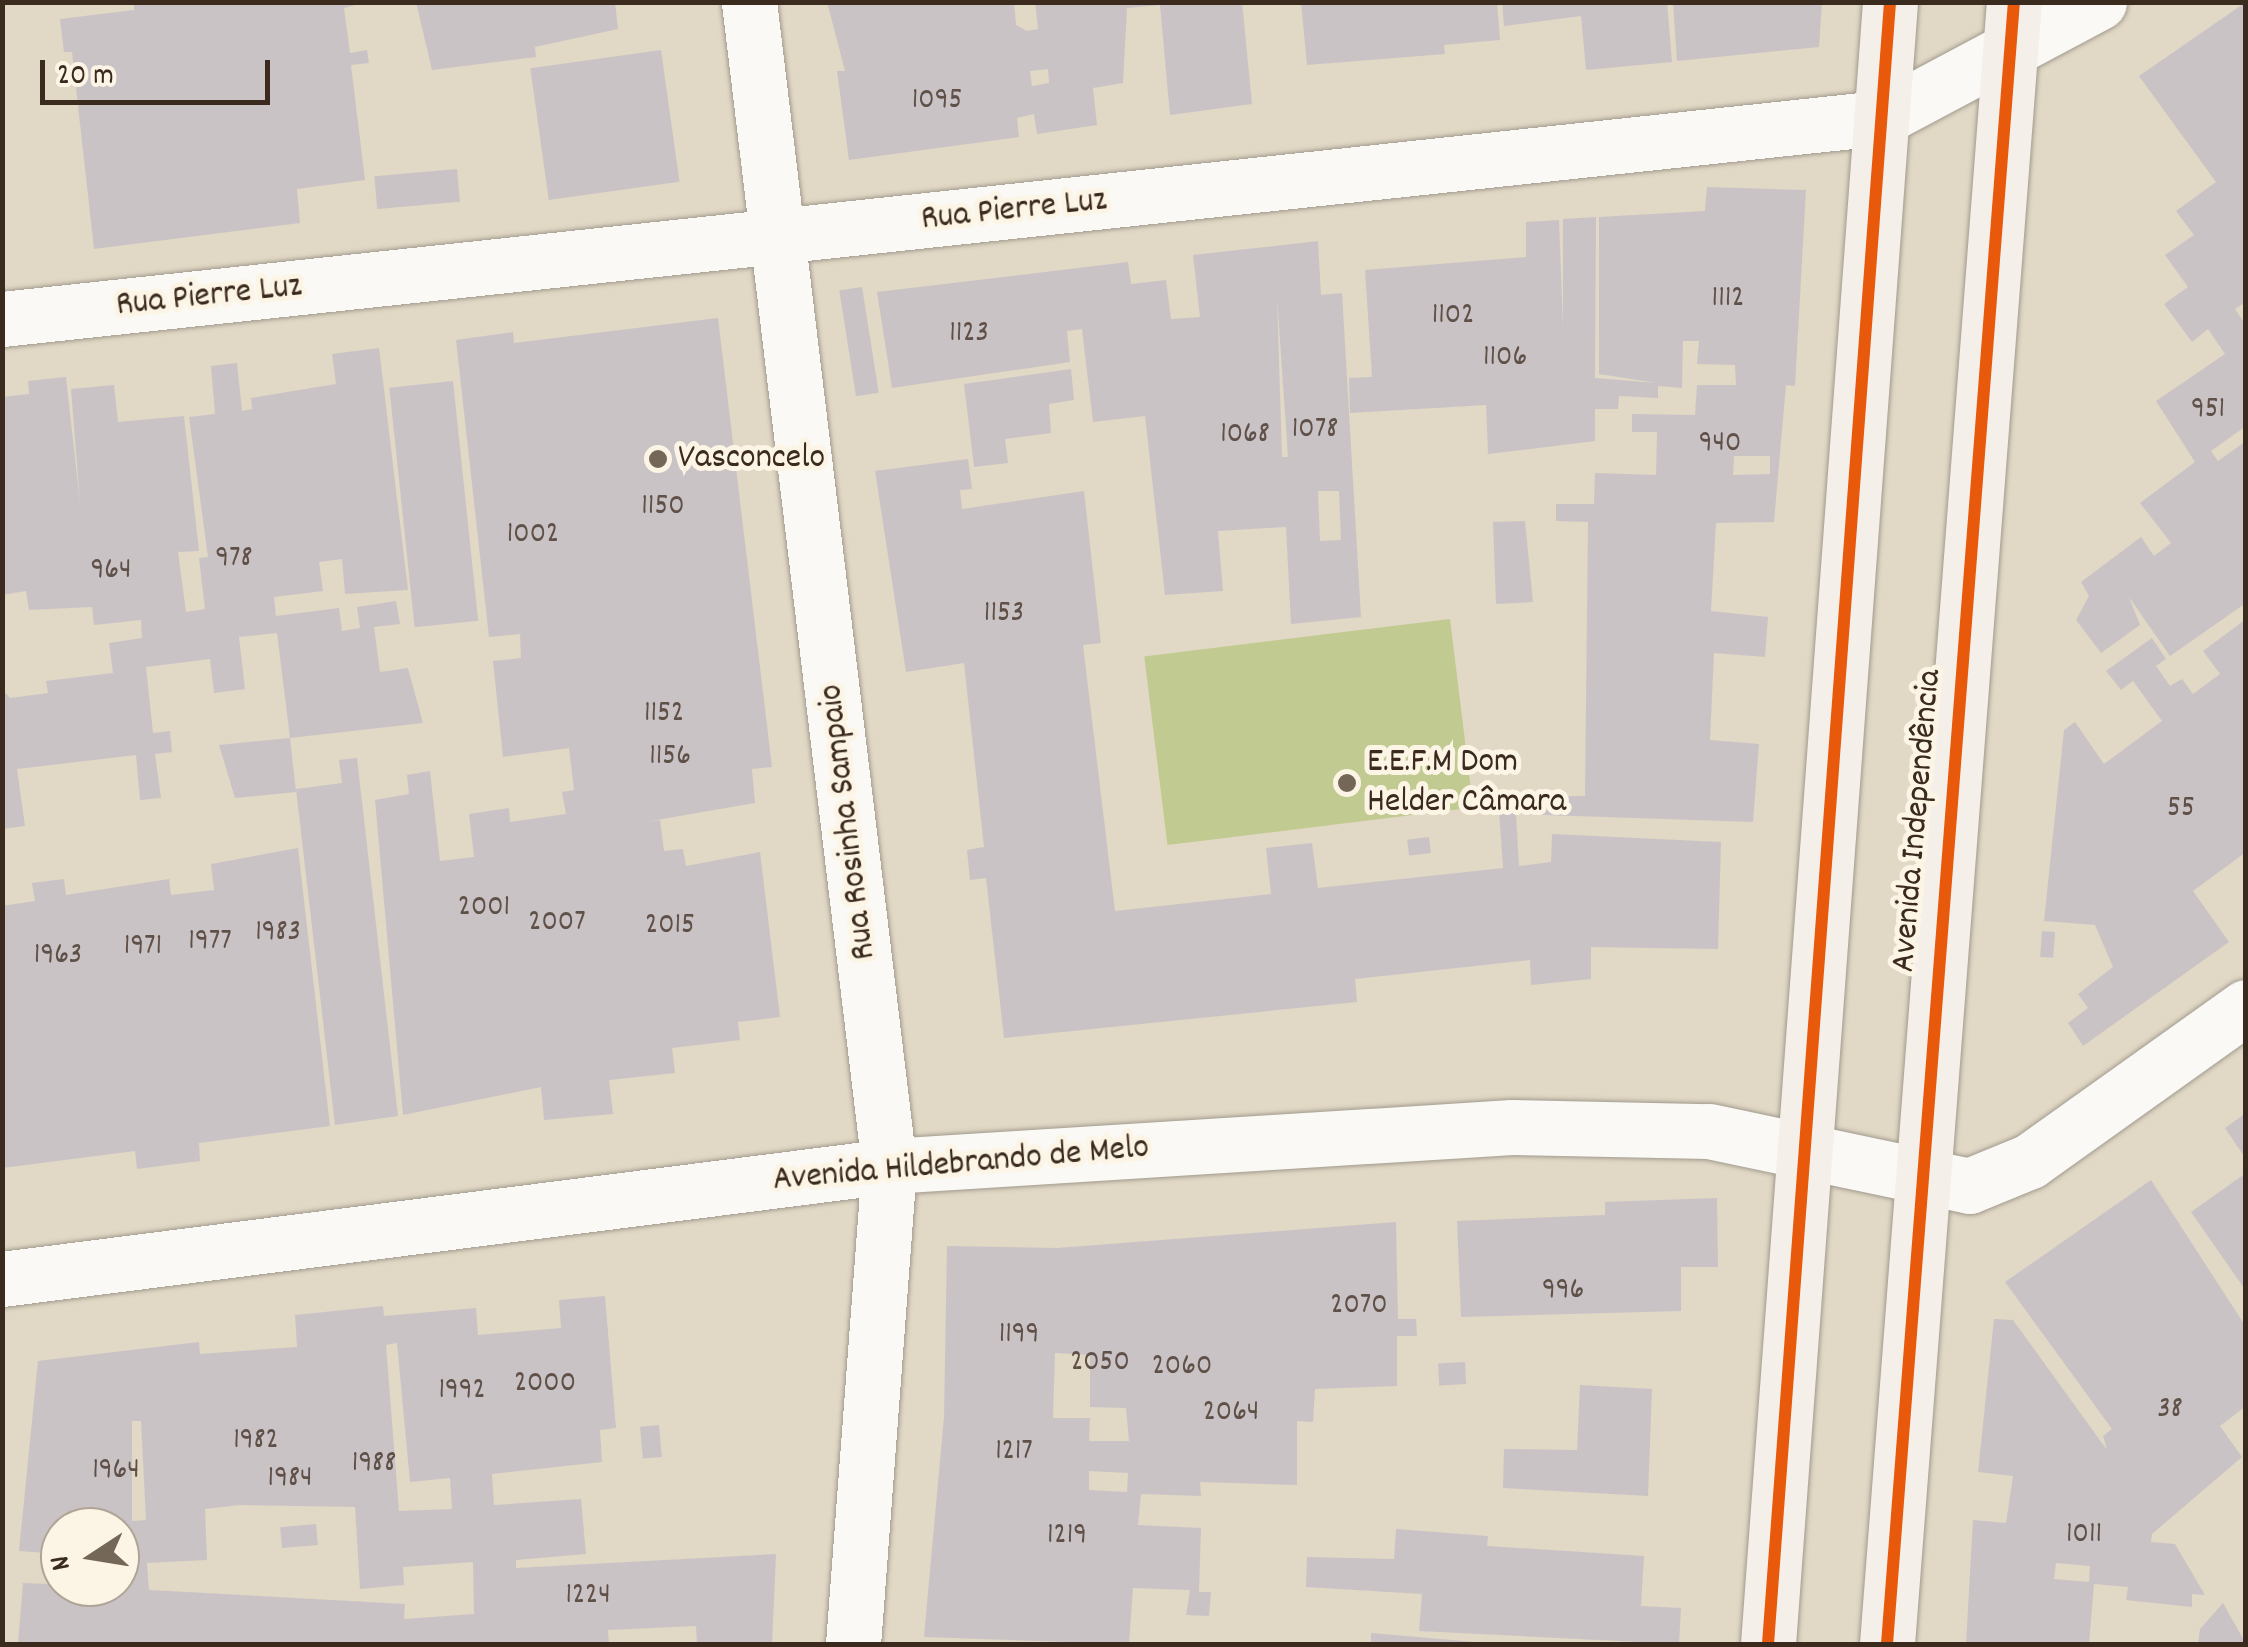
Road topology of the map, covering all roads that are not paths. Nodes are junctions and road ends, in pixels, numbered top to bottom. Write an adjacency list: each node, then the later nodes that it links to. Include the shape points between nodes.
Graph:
1 (748, 2): 6 (street, Rua Rosinha Sampaio)
2 (1890, 2): 5 (main road)
3 (2099, 2): 4 (street, Rua Pierre Luz)
4 (2012, 27): 5 (street, Rua Pierre Luz); 11 (main road, Avenida Independência)
5 (1881, 118): 6 (street, Rua Pierre Luz); 9 (main road)
6 (781, 236): 7 (street, Rua Pierre Luz); 10 (street, Rua Rosinha Sampaio)
7 (2, 319)
8 (2246, 1007): 11 (street, Avenida Hildebrando de Melo, via 2002,1179)
9 (1800, 1150): 10 (street, Avenida Hildebrando de Melo, via 1709,1131 1512,1127); 11 (street, Avenida Hildebrando de Melo); 14 (main road)
10 (889, 1166): 12 (street, Avenida Hildebrando de Melo); 13 (street, Rua Rosinha Sampaio)
11 (1919, 1182): 15 (main road, Avenida Independência)
12 (2, 1280)
13 (853, 1644)
14 (1768, 1644)
15 (1887, 1644)

